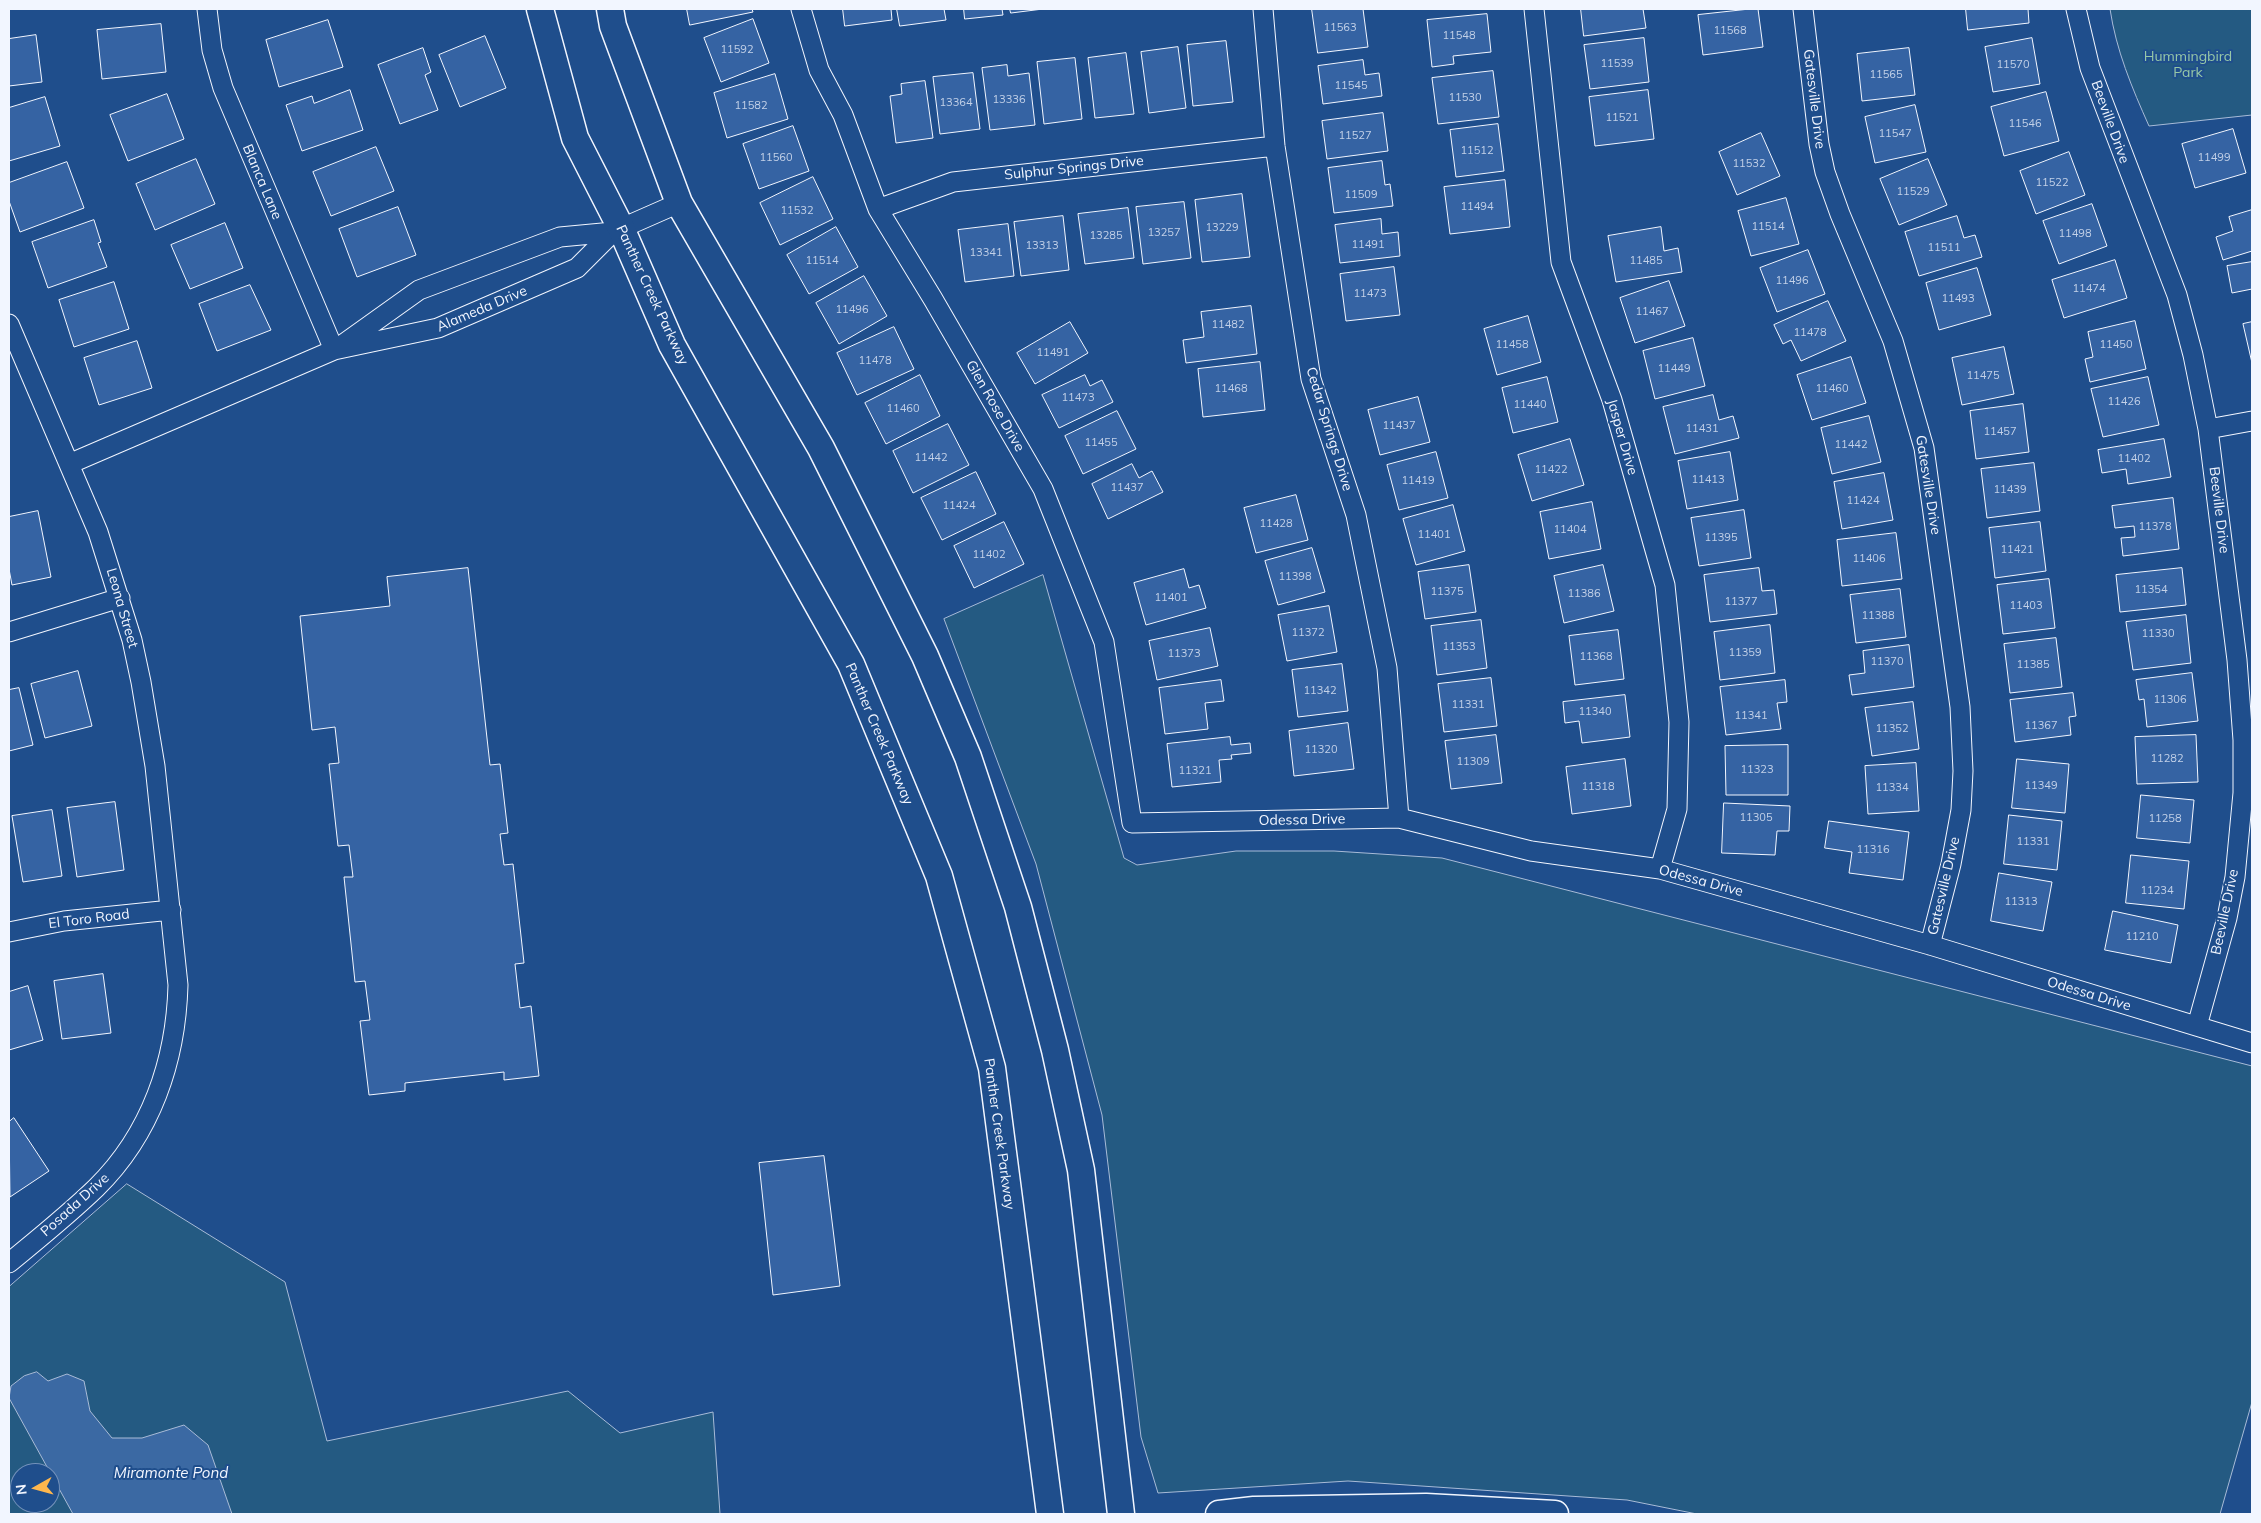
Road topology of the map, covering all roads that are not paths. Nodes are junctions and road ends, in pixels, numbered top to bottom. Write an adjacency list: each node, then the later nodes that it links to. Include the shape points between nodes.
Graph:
1 (207, 9): 14 (street, Blanca Lane, via 212,50 223,88)
2 (540, 9): 12 (main road, Panther Creek Parkway, via 575,138)
3 (610, 9): 10 (main road)
4 (802, 9): 11 (street, Glen Rose Drive, via 819,70 843,116)
5 (1263, 9): 9 (street, Cedar Springs Drive)
6 (1534, 9): 22 (street, Jasper Drive, via 1561,262 1612,400 1665,585 1678,722 1677,808)
7 (1803, 9): 25 (street, Gatesville Drive, via 1825,172 1892,341 1924,448 1960,706 1961,810)
8 (2076, 9): 16 (street, Beeville Drive, via 2090,68 2177,295)
9 (1275, 146): 11 (street, Sulphur Springs Drive, via 953,182); 20 (street, Cedar Springs Drive, via 1311,379 1356,515 1386,668)
10 (679, 203): 12 (street, Alameda Drive); 30 (main road, via 821,448 925,656 968,757 1018,907 1082,1170)
11 (878, 209): 21 (street, Glen Rose Drive, via 1042,489 1104,642)
12 (617, 230): 14 (street, Alameda Drive, via 560,237 419,290); 14 (street, Alameda Drive, via 577,268 438,328); 29 (main road, Panther Creek Parkway, via 672,345 851,664 939,876 992,1068)
13 (9, 324): 17 (street, Leona Street)
14 (334, 350): 17 (street, Alameda Drive)
15 (2252, 421): 16 (street)
16 (2208, 429): 26 (street, Beeville Drive, via 2237,660 2243,793 2227,918)
17 (69, 464): 18 (street, Leona Street, via 98,532)
18 (120, 598): 19 (street); 23 (street, Leona Street, via 136,656 149,724)
19 (9, 632)
20 (1399, 818): 21 (street, Odessa Drive); 22 (street, Odessa Drive, via 1531,851)
21 (1132, 823)
22 (1660, 869): 25 (street, Odessa Drive)
23 (171, 910): 24 (street, El Toro Road, via 64,921); 28 (street, Posada Drive, via 177,1010 170,1059 153,1106 129,1149 102,1181)
24 (9, 932)
25 (1930, 945): 26 (street, Odessa Drive)
26 (2197, 1026): 27 (street, Odessa Drive)
27 (2252, 1043)
28 (9, 1263)
29 (1050, 1514)
30 (1120, 1514)
31 (1219, 1514): 32 (main road, via 1254,1510 1426,1507)
32 (1555, 1514)

